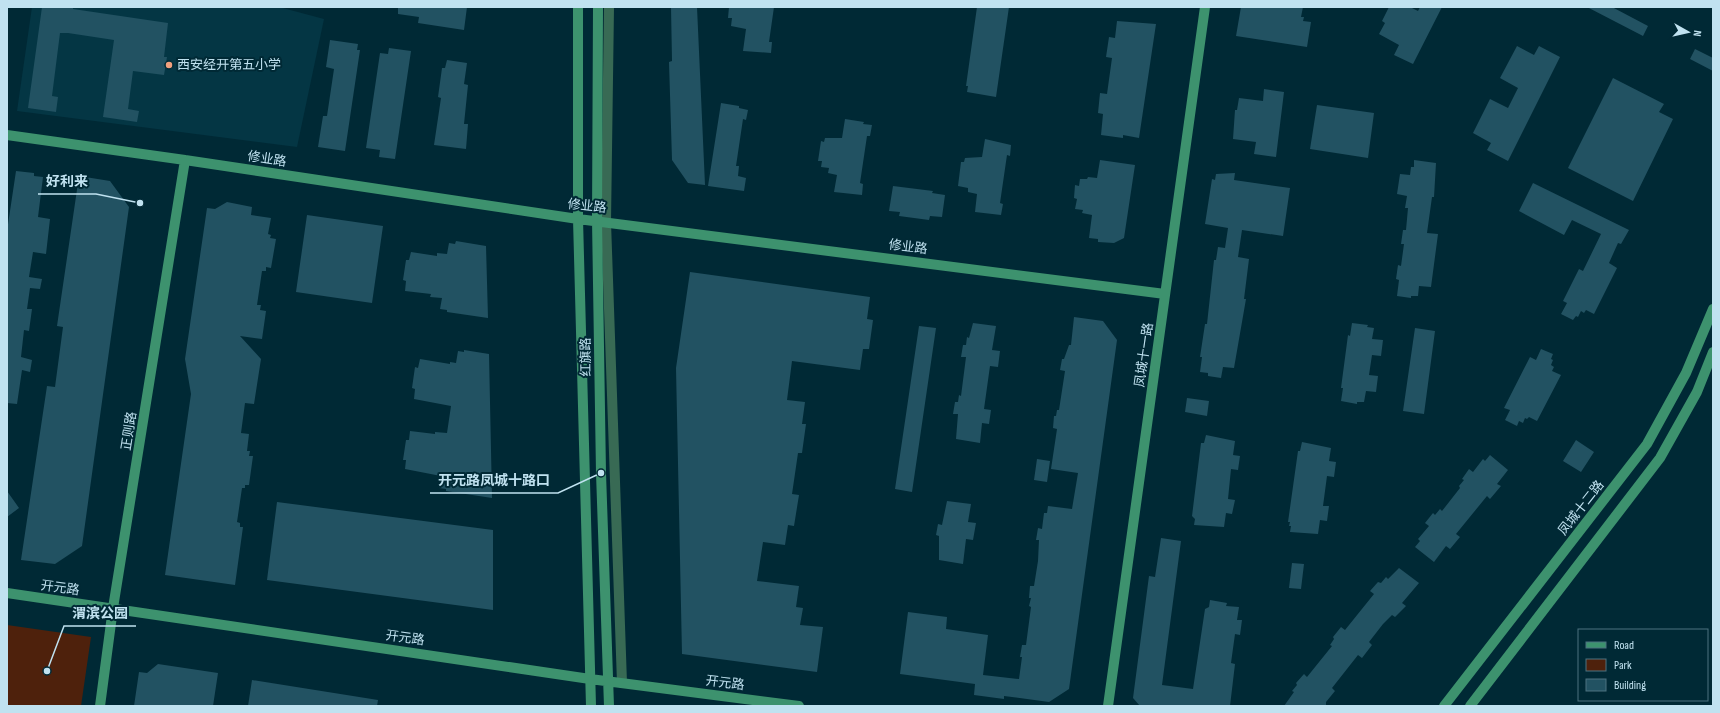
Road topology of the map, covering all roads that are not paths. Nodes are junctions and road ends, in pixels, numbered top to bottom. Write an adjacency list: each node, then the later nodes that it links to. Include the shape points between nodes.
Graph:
1 (578, 7): 7 (street, 红旗路)
2 (598, 7): 8 (street, 红旗路)
3 (609, 7): 8 (street)
4 (1205, 7): 9 (street, 凤城十一路)
5 (7, 135): 6 (street, 修业路)
6 (185, 160): 7 (street, 修业路); 13 (street, 正则路)
7 (578, 219): 8 (street, 修业路); 14 (street, 红旗路)
8 (602, 221): 9 (street, 修业路); 15 (street, 红旗路, via 601,501); 16 (street)
9 (1165, 294): 21 (street, 凤城十一路)
10 (1713, 309): 22 (street, 凤城十二路, via 1686,373 1647,444)
11 (1713, 352): 23 (street, via 1697,392 1660,458)
12 (7, 593): 13 (street, 开元路)
13 (113, 608): 14 (street, 开元路); 17 (street, 正则路)
14 (590, 679): 15 (street, 开元路); 18 (street, 红旗路)
15 (609, 681): 16 (street, 开元路); 19 (street, 红旗路)
16 (622, 683): 20 (street, 开元路)
17 (100, 706)
18 (591, 706)
19 (609, 706)
20 (799, 706)
21 (1108, 706)
22 (1444, 706)
23 (1470, 706)

